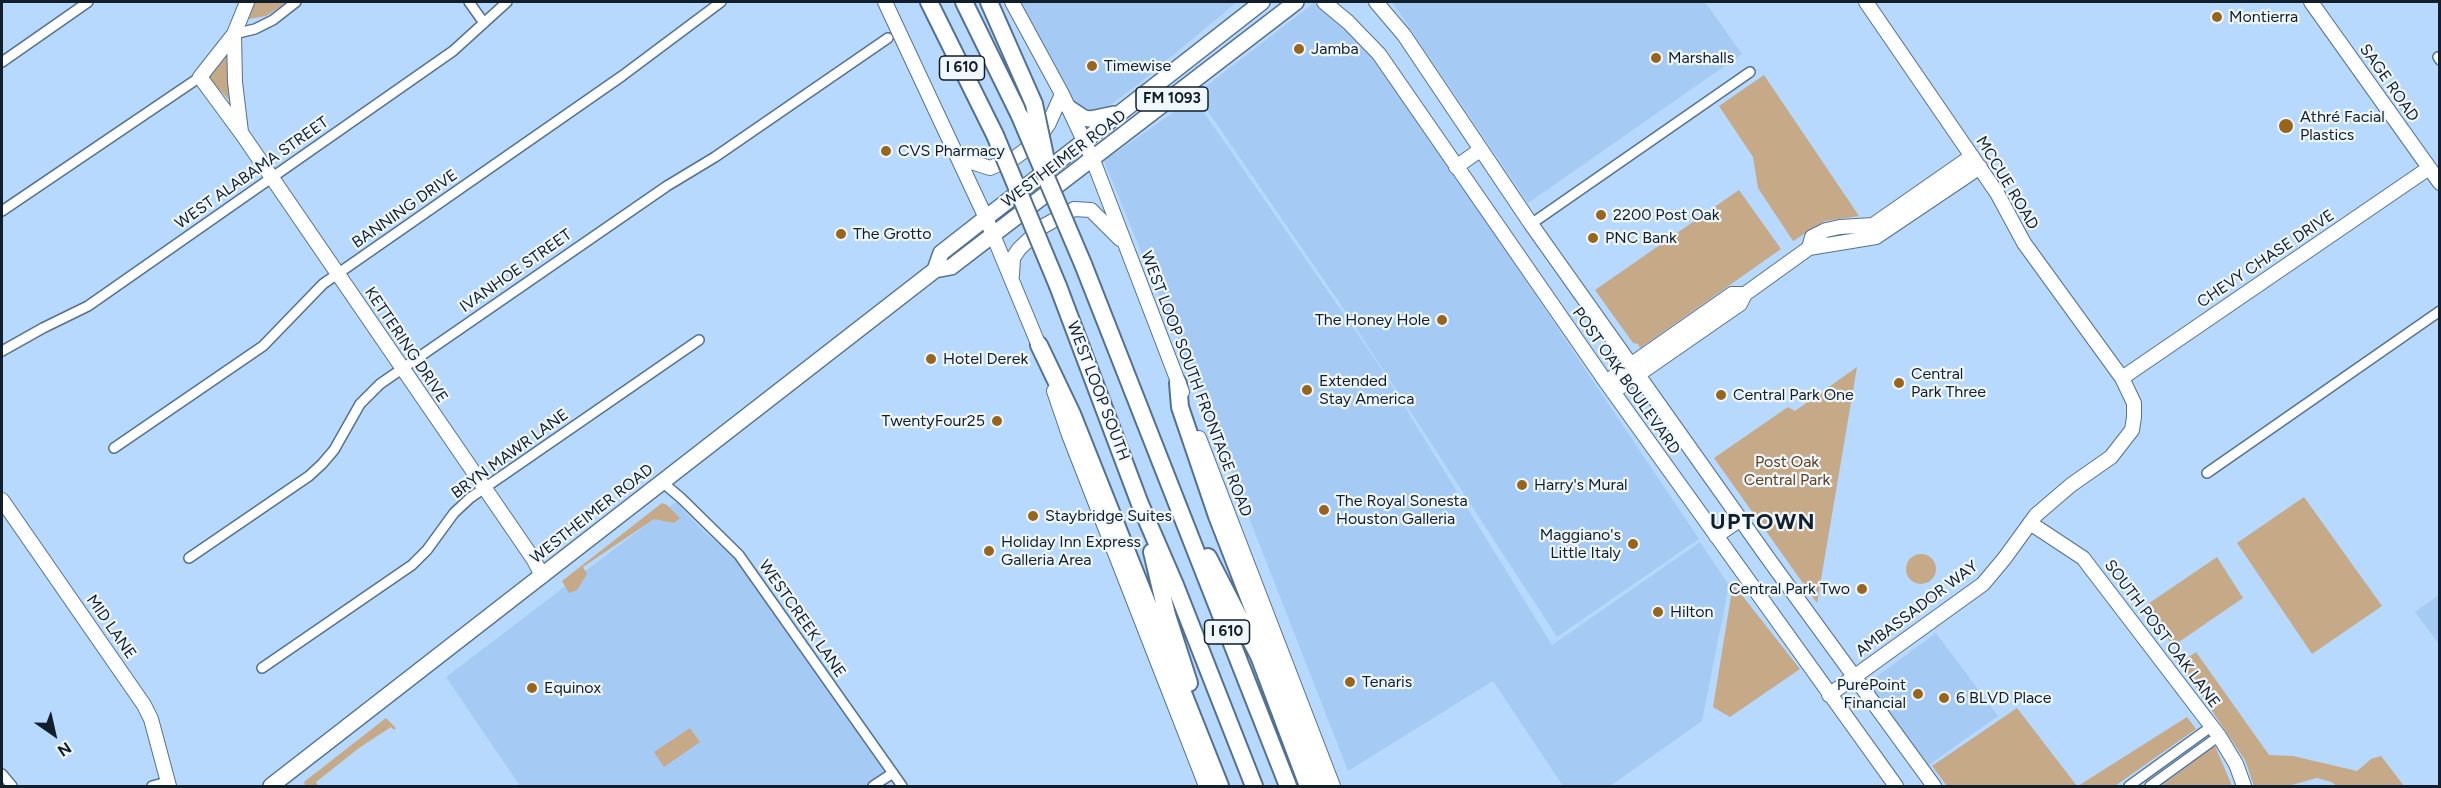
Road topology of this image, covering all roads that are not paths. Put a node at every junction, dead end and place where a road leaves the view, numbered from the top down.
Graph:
1 (88, 2) edge
2 (247, 2) edge
3 (296, 2) edge
4 (469, 2) edge
5 (507, 2) edge
6 (721, 2) edge
7 (885, 2) edge
8 (922, 2) edge
9 (929, 2) edge
10 (964, 2) edge
11 (989, 2) edge
12 (1012, 2) edge
13 (1296, 2) edge
14 (1324, 2) edge
15 (1376, 2) edge
16 (1866, 2) edge
17 (2312, 2) edge
18 (1258, 3) edge
19 (484, 23) junction
20 (941, 26) junction
21 (234, 34) junction
22 (888, 38) dead end
23 (2, 62) edge
24 (1750, 72) dead end
25 (200, 77) junction
26 (1065, 101) junction
27 (1117, 114) junction
28 (242, 134) junction
29 (1084, 140) junction
30 (1480, 150) junction
31 (959, 158) junction
32 (1093, 160) junction
33 (1976, 162) junction
34 (1456, 167) junction
35 (2429, 168) junction
36 (271, 178) junction
37 (2439, 183) edge
38 (1052, 189) junction
39 (2, 211) edge
40 (986, 218) junction
41 (1531, 224) junction
42 (994, 235) junction
43 (1125, 245) junction
44 (935, 270) junction
45 (338, 274) junction
46 (1013, 282) junction
47 (2439, 311) edge
48 (699, 340) dead end
49 (1039, 345) junction
50 (2, 351) edge
51 (401, 369) junction
52 (1636, 369) junction
53 (2122, 378) junction
54 (1178, 383) junction
55 (1610, 387) junction
56 (114, 448) dead end
57 (2207, 472) dead end
58 (1167, 477) junction
59 (662, 482) junction
60 (484, 488) junction
61 (2, 500) edge
62 (1140, 504) junction
63 (1741, 519) junction
64 (2030, 523) junction
65 (1716, 536) junction
66 (189, 558) dead end
67 (542, 576) junction
68 (262, 668) dead end
69 (1856, 676) junction
70 (1829, 696) junction
71 (2216, 731) junction
72 (893, 773) junction
73 (2, 774) edge
74 (287, 782) edge
75 (168, 784) edge
76 (12, 786) edge
77 (152, 786) edge
78 (271, 786) edge
79 (873, 786) edge
80 (902, 786) edge
81 (1206, 786) edge
82 (1221, 786) edge
83 (1254, 786) edge
84 (1288, 786) edge
85 (1308, 786) edge
86 (1322, 786) edge
87 (1333, 786) edge
88 (1896, 786) edge
89 (1934, 786) edge
90 (2129, 786) edge
91 (2150, 786) edge
92 (2244, 786) edge

1 - 23 street
2 - 21 main road, KETTERING DRIVE
3 - 21 street
4 - 19 street
5 - 19 street, WEST ALABAMA STREET
6 - 45 street, BANNING DRIVE
7 - 31 main road
8 - 20 highway
9 - 20 highway, WEST LOOP SOUTH / I 610
10 - 38 highway, WEST LOOP SOUTH / I 610, bridge
11 - 38 highway, bridge
12 - 26 main road, WEST LOOP SOUTH FRONTAGE ROAD
13 - 32 main road, WESTHEIMER ROAD / FM 1093
14 - 34 main road, POST OAK BOULEVARD
15 - 30 main road, POST OAK BOULEVARD
16 - 33 main road, MCCUE ROAD
17 - 35 main road, SAGE ROAD
18 - 27 main road, WESTHEIMER ROAD / FM 1093
19 - 36 street, WEST ALABAMA STREET
20 - 62 highway, WEST LOOP SOUTH / I 610, bridge
21 - 25 main road, KETTERING DRIVE
21 - 28 main road, KETTERING DRIVE
22 - 51 street, IVANHOE STREET
24 - 41 street
25 - 28 main road, KETTERING DRIVE
25 - 39 street
26 - 27 main road
26 - 29 main road, WEST LOOP SOUTH FRONTAGE ROAD
26 - 31 main road
27 - 29 main road, WESTHEIMER ROAD / FM 1093
28 - 36 main road, KETTERING DRIVE
29 - 32 main road, WEST LOOP SOUTH FRONTAGE ROAD
29 - 40 main road, WESTHEIMER ROAD / FM 1093
30 - 34 main road
30 - 41 main road, POST OAK BOULEVARD
31 - 40 main road
32 - 42 main road, WESTHEIMER ROAD / FM 1093
32 - 43 main road, WEST LOOP SOUTH FRONTAGE ROAD
33 - 52 main road
33 - 53 main road, MCCUE ROAD
34 - 55 main road, POST OAK BOULEVARD
35 - 37 main road, SAGE ROAD
35 - 53 main road, CHEVY CHASE DRIVE
36 - 45 main road, KETTERING DRIVE
36 - 50 street, WEST ALABAMA STREET
38 - 58 highway, WEST LOOP SOUTH / I 610, bridge
40 - 42 main road
40 - 44 main road, WESTHEIMER ROAD
41 - 52 main road, POST OAK BOULEVARD
42 - 44 main road, WESTHEIMER ROAD
42 - 46 main road
43 - 46 main road
43 - 54 main road, WEST LOOP SOUTH FRONTAGE ROAD
44 - 59 main road, WESTHEIMER ROAD
45 - 51 main road, KETTERING DRIVE
45 - 56 street, BANNING DRIVE
46 - 49 main road
47 - 57 street
48 - 60 street, BRYN MAWR LANE
49 - 81 main road
49 - 82 highway
51 - 60 main road, KETTERING DRIVE
51 - 66 street, IVANHOE STREET
52 - 55 main road
52 - 63 main road, POST OAK BOULEVARD
53 - 64 main road, AMBASSADOR WAY
54 - 86 highway
54 - 87 main road, WEST LOOP SOUTH FRONTAGE ROAD
55 - 65 main road, POST OAK BOULEVARD
58 - 84 highway, WEST LOOP SOUTH / I 610
58 - 85 highway
59 - 67 main road, WESTHEIMER ROAD
59 - 72 street, WESTCREEK LANE
60 - 67 main road, KETTERING DRIVE
60 - 68 street, BRYN MAWR LANE
61 - 75 main road, MID LANE
62 - 82 highway
62 - 83 highway, WEST LOOP SOUTH / I 610
63 - 65 main road
63 - 69 main road, POST OAK BOULEVARD
64 - 69 main road, AMBASSADOR WAY
64 - 71 main road, SOUTH POST OAK LANE
65 - 70 main road, POST OAK BOULEVARD
67 - 74 main road, WESTHEIMER ROAD
69 - 70 main road, AMBASSADOR WAY
69 - 89 main road, POST OAK BOULEVARD
70 - 88 main road, POST OAK BOULEVARD
71 - 90 street
71 - 91 street
71 - 92 main road, SOUTH POST OAK LANE
72 - 79 street
72 - 80 street, WESTCREEK LANE
73 - 76 street
74 - 78 main road, WESTHEIMER ROAD
75 - 77 street

